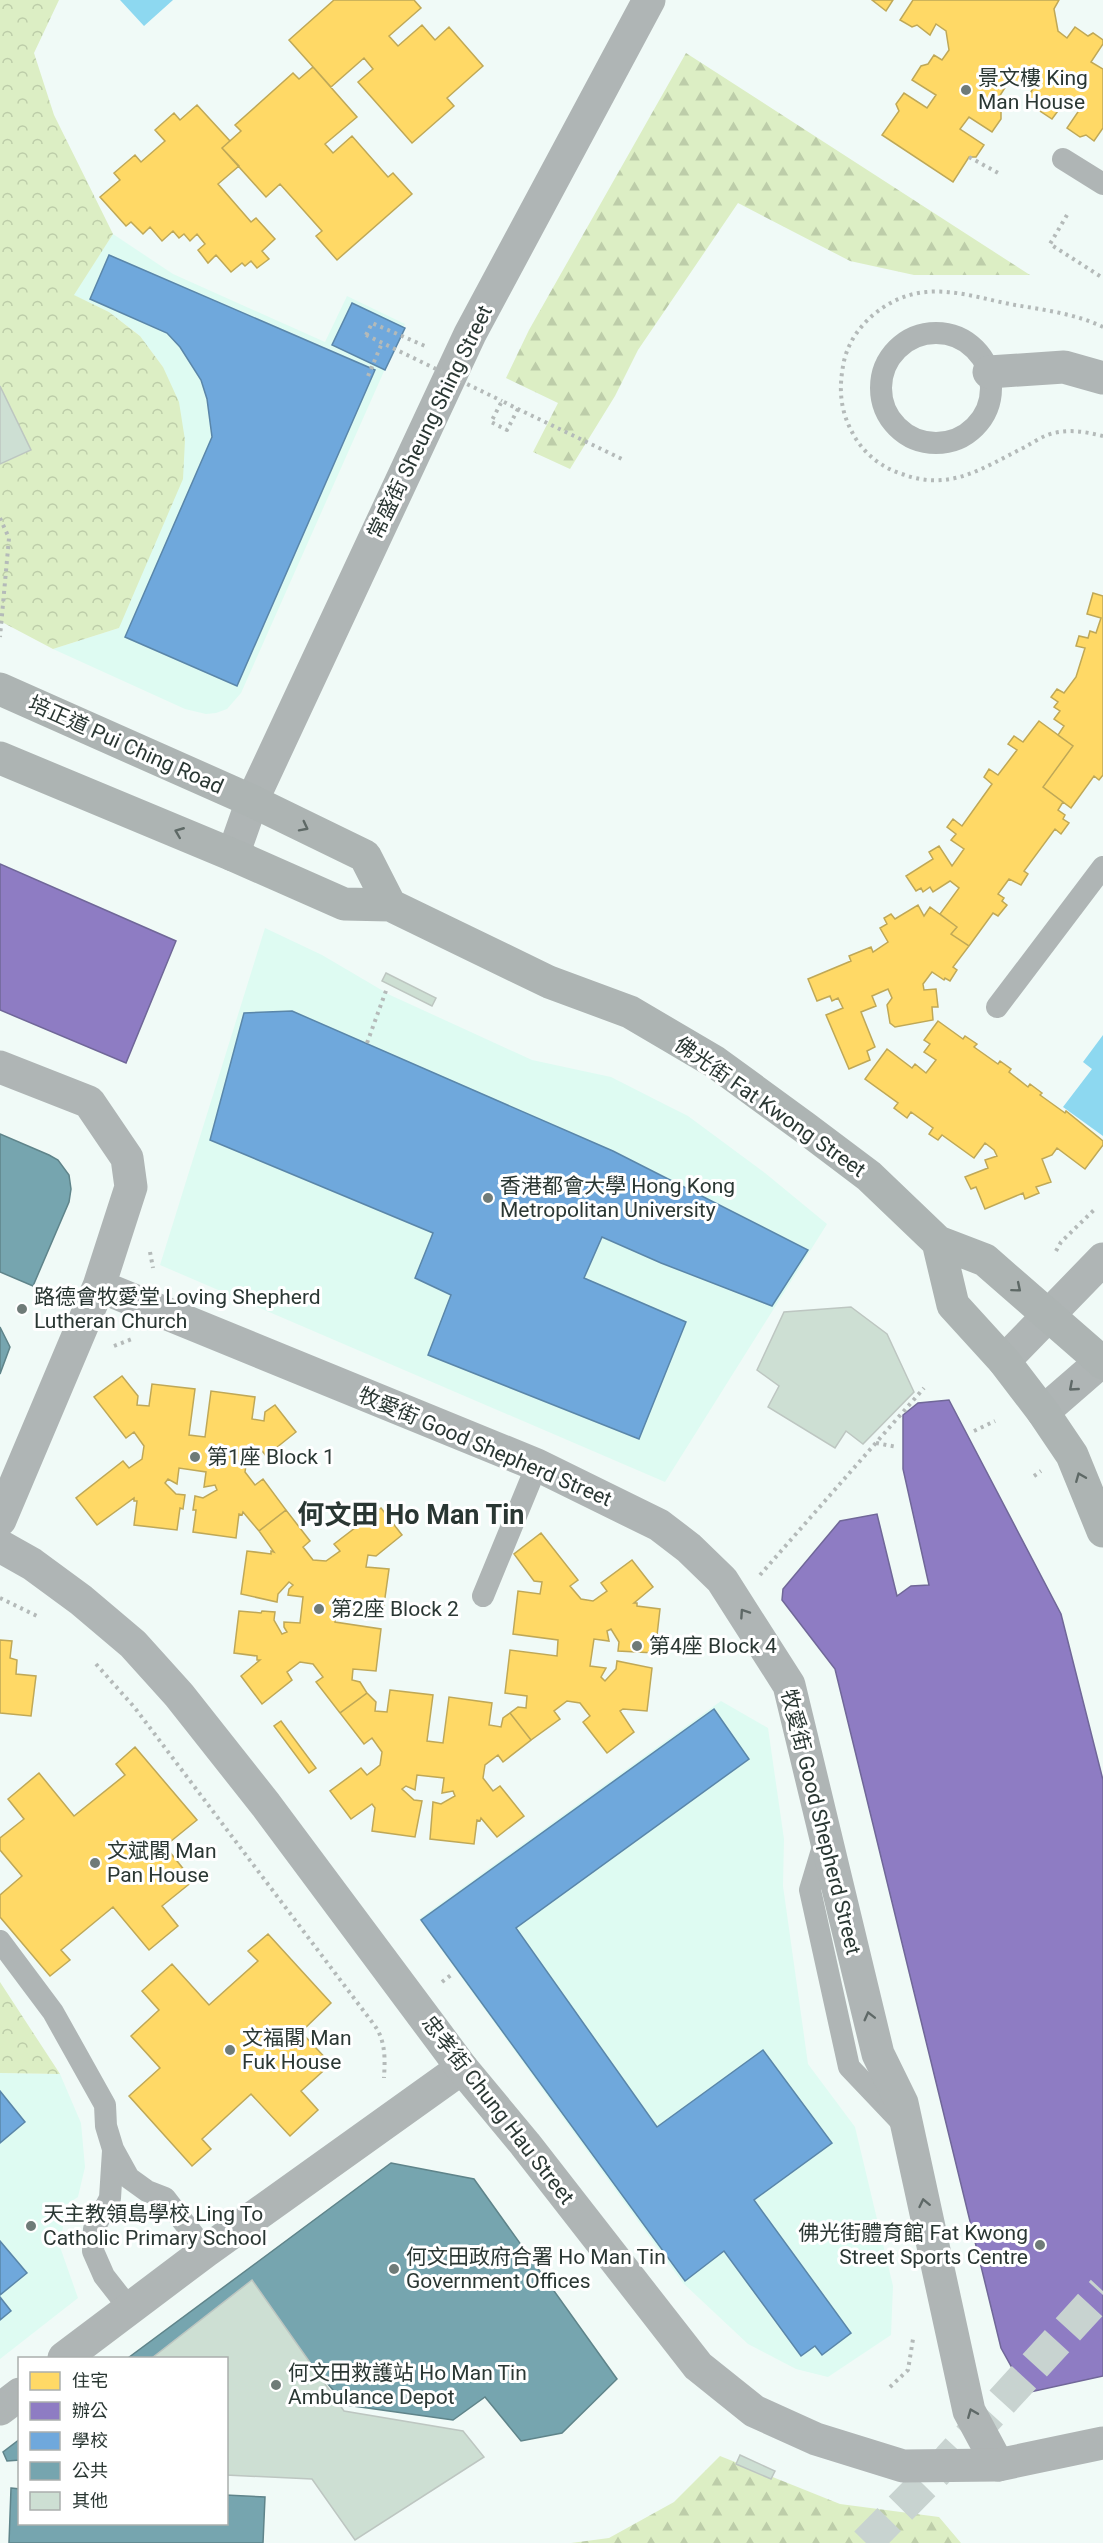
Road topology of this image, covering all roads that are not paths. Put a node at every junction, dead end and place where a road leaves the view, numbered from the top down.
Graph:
1 (649, 0) edge
2 (1063, 159) dead end
3 (1103, 184) edge
4 (989, 372) junction
5 (1103, 378) edge
6 (0, 689) edge
7 (0, 758) edge
8 (252, 801) junction
9 (233, 855) junction
10 (1103, 867) edge
11 (390, 905) junction
12 (997, 1007) dead end
13 (0, 1066) edge
14 (938, 1242) junction
15 (1103, 1259) edge
16 (99, 1286) junction
17 (1049, 1316) junction
18 (1004, 1361) junction
19 (1103, 1361) edge
20 (1043, 1412) junction
21 (537, 1465) junction
22 (0, 1520) edge
23 (1103, 1531) edge
24 (0, 1546) edge
25 (483, 1596) dead end
26 (0, 1941) edge
27 (462, 2068) junction
28 (112, 2149) junction
29 (206, 2251) junction
30 (129, 2308) junction
31 (65, 2357) edge
32 (18, 2396) edge
33 (0, 2409) edge
34 (1103, 2443) edge
35 (998, 2465) junction

1 - 8 street, 常盛街 Sheung Shing Street
2 - 3 lane
4 - 4 lane
4 - 5 street
6 - 8 main road, 培正道 Pui Ching Road
9 -> 7 main road
8 - 9 street, 常盛街 Sheung Shing Street
8 -> 11 main road
9 - 11 main road, 佛光街 Fat Kwong Street
10 - 12 lane
11 - 14 main road, 佛光街 Fat Kwong Street
13 - 16 street
14 -> 17 main road, 佛光街 Fat Kwong Street
14 - 18 main road
15 - 17 street
16 - 21 street, 牧愛街 Good Shepherd Street
16 - 22 street
17 - 18 street
17 - 19 main road, 佛光街 Fat Kwong Street
18 - 20 main road
19 -> 20 street
23 -> 20 main road
21 - 25 lane
35 -> 21 street, 牧愛街 Good Shepherd Street
24 - 27 street, 忠孝街 Chung Hau Street
26 - 28 lane
27 - 29 street
27 - 35 street, 忠孝街 Chung Hau Street
28 - 29 lane
28 - 30 lane
29 - 30 street
30 - 31 street
32 - 33 street
34 - 35 street, 忠孝街 Chung Hau Street

